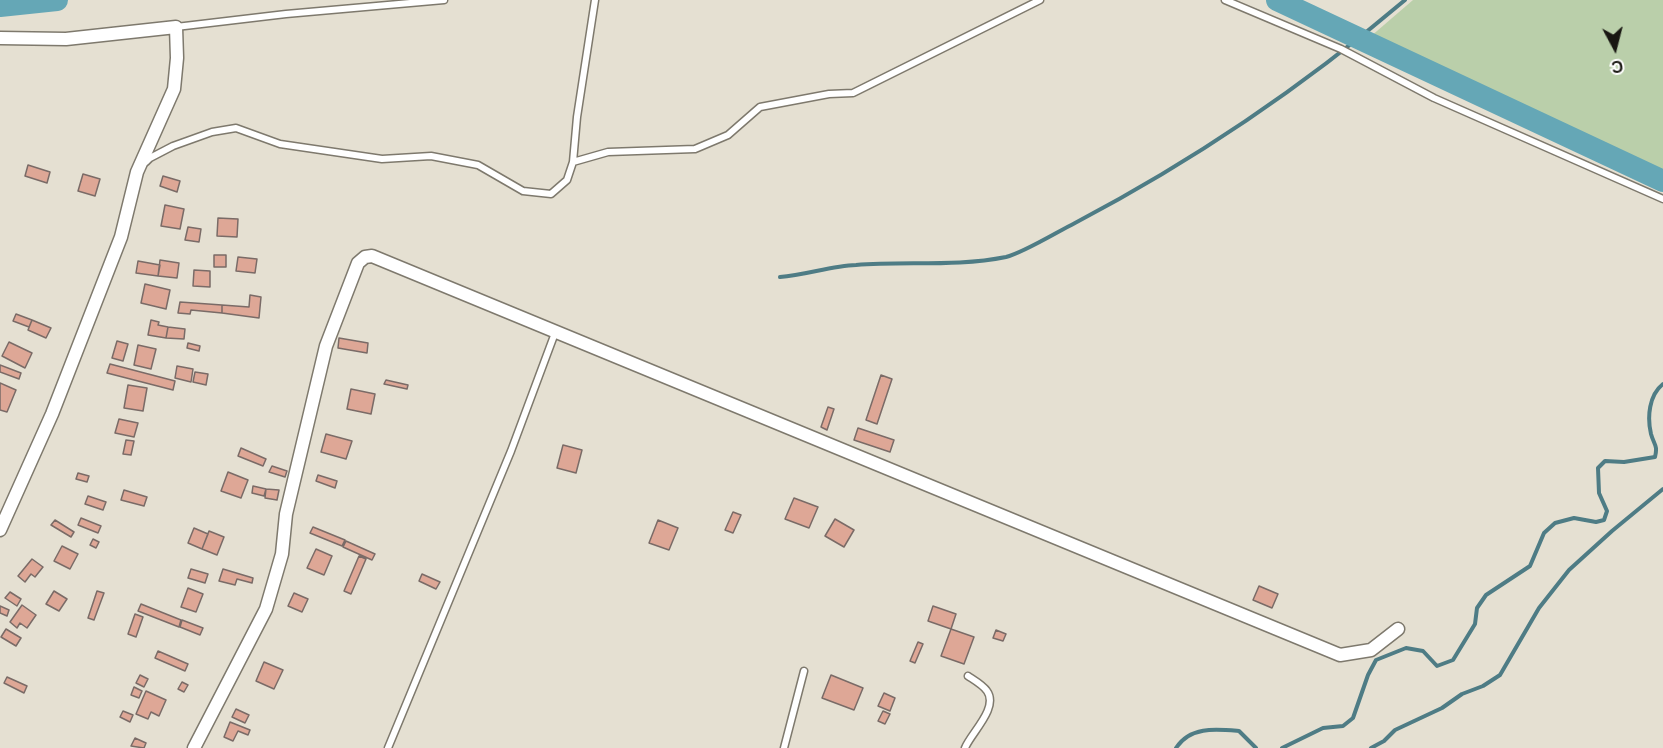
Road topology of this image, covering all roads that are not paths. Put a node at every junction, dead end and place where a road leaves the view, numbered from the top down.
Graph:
1 (444, 0) edge
2 (595, 0) edge
3 (1040, 0) edge
4 (1225, 0) edge
5 (176, 27) junction
6 (0, 38) edge
7 (573, 162) junction
8 (137, 172) junction
9 (1663, 199) edge
10 (555, 333) junction
11 (0, 530) edge
12 (1398, 628) dead end
13 (804, 671) dead end
14 (968, 676) dead end
15 (194, 748) edge
16 (388, 748) edge
17 (784, 748) edge
18 (965, 748) edge

1 - 5 lane
2 - 7 lane
3 - 7 lane
4 - 9 lane
5 - 6 street
5 - 8 street
7 - 8 lane
8 - 11 street
10 - 12 street
10 - 15 street
10 - 16 lane
13 - 17 lane
14 - 18 lane

